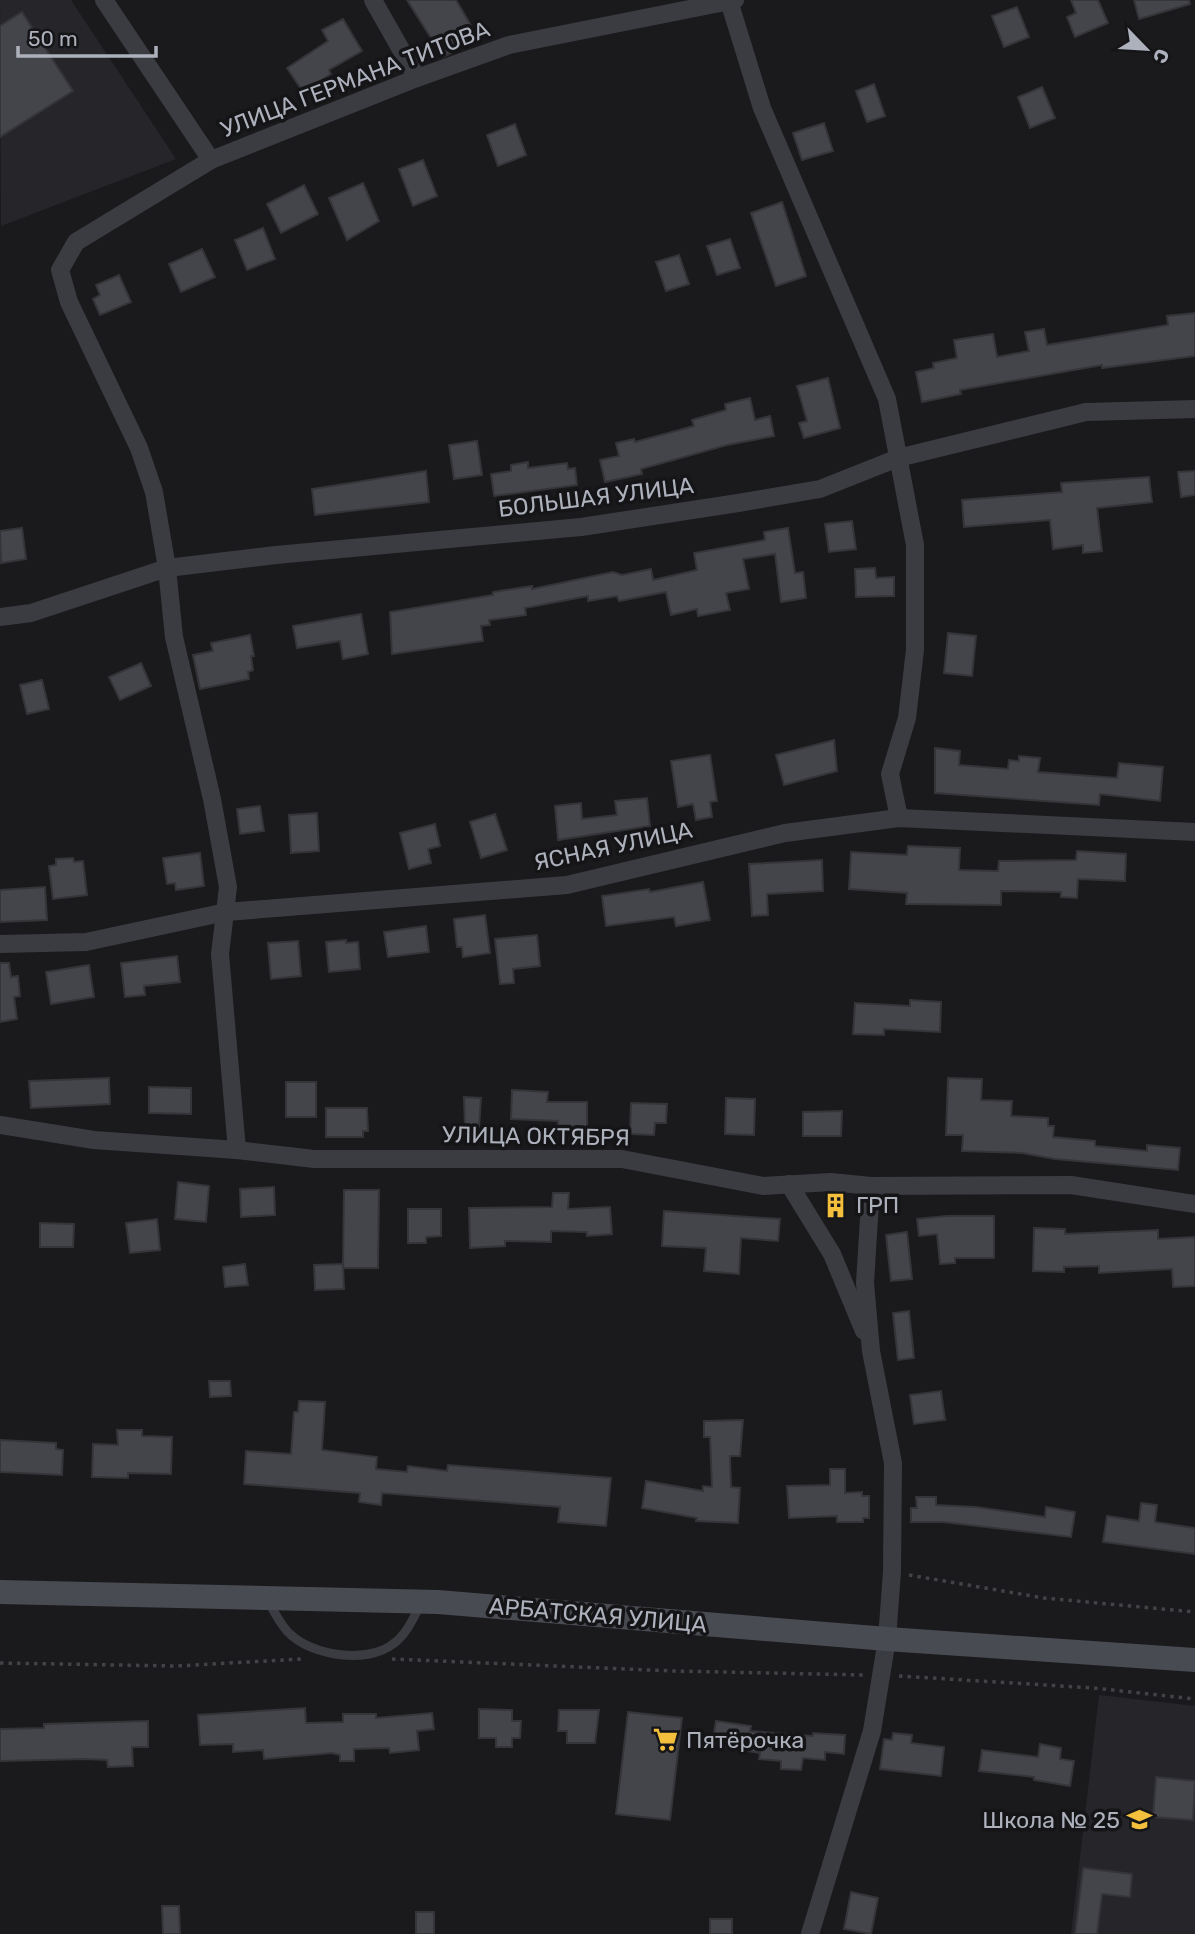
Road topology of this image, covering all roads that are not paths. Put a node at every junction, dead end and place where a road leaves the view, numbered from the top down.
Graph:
1 (104, 0) edge
2 (373, 0) edge
3 (732, 0) edge
4 (671, 6) edge
5 (416, 78) junction
6 (211, 160) junction
7 (1195, 409) edge
8 (898, 458) junction
9 (167, 568) junction
10 (0, 617) edge
11 (899, 818) junction
12 (1195, 832) edge
13 (226, 912) junction
14 (0, 944) edge
15 (0, 1125) edge
16 (237, 1150) junction
17 (789, 1184) junction
18 (871, 1186) junction
19 (1195, 1204) edge
20 (871, 1351) junction
21 (0, 1592) edge
22 (265, 1598) junction
23 (422, 1601) junction
24 (887, 1639) junction
25 (1195, 1660) edge
26 (810, 1934) edge

1 - 6 street
2 - 5 street
3 - 4 street, УЛИЦА ГЕРМАНА ТИТОВА
3 - 8 street
4 - 5 street, УЛИЦА ГЕРМАНА ТИТОВА
5 - 6 street, УЛИЦА ГЕРМАНА ТИТОВА
6 - 9 street, УЛИЦА ГЕРМАНА ТИТОВА
7 - 8 street, БОЛЬШАЯ УЛИЦА
8 - 9 street, БОЛЬШАЯ УЛИЦА
8 - 11 street
9 - 10 street, БОЛЬШАЯ УЛИЦА
9 - 13 street, УЛИЦА ГЕРМАНА ТИТОВА
11 - 12 street, ЯСНАЯ УЛИЦА
11 - 13 street, ЯСНАЯ УЛИЦА
13 - 14 street, ЯСНАЯ УЛИЦА
13 - 16 street, УЛИЦА ГЕРМАНА ТИТОВА
15 - 16 street, УЛИЦА ОКТЯБРЯ
16 - 17 street, УЛИЦА ОКТЯБРЯ
17 - 18 street, УЛИЦА ОКТЯБРЯ
17 - 20 street
18 - 19 street, УЛИЦА ОКТЯБРЯ
18 - 20 street
20 - 24 street
21 - 22 main road, АРБАТСКАЯ УЛИЦА
22 - 23 main road, АРБАТСКАЯ УЛИЦА
22 - 23 lane
23 - 24 main road, АРБАТСКАЯ УЛИЦА
24 - 25 main road, АРБАТСКАЯ УЛИЦА
24 - 26 street

